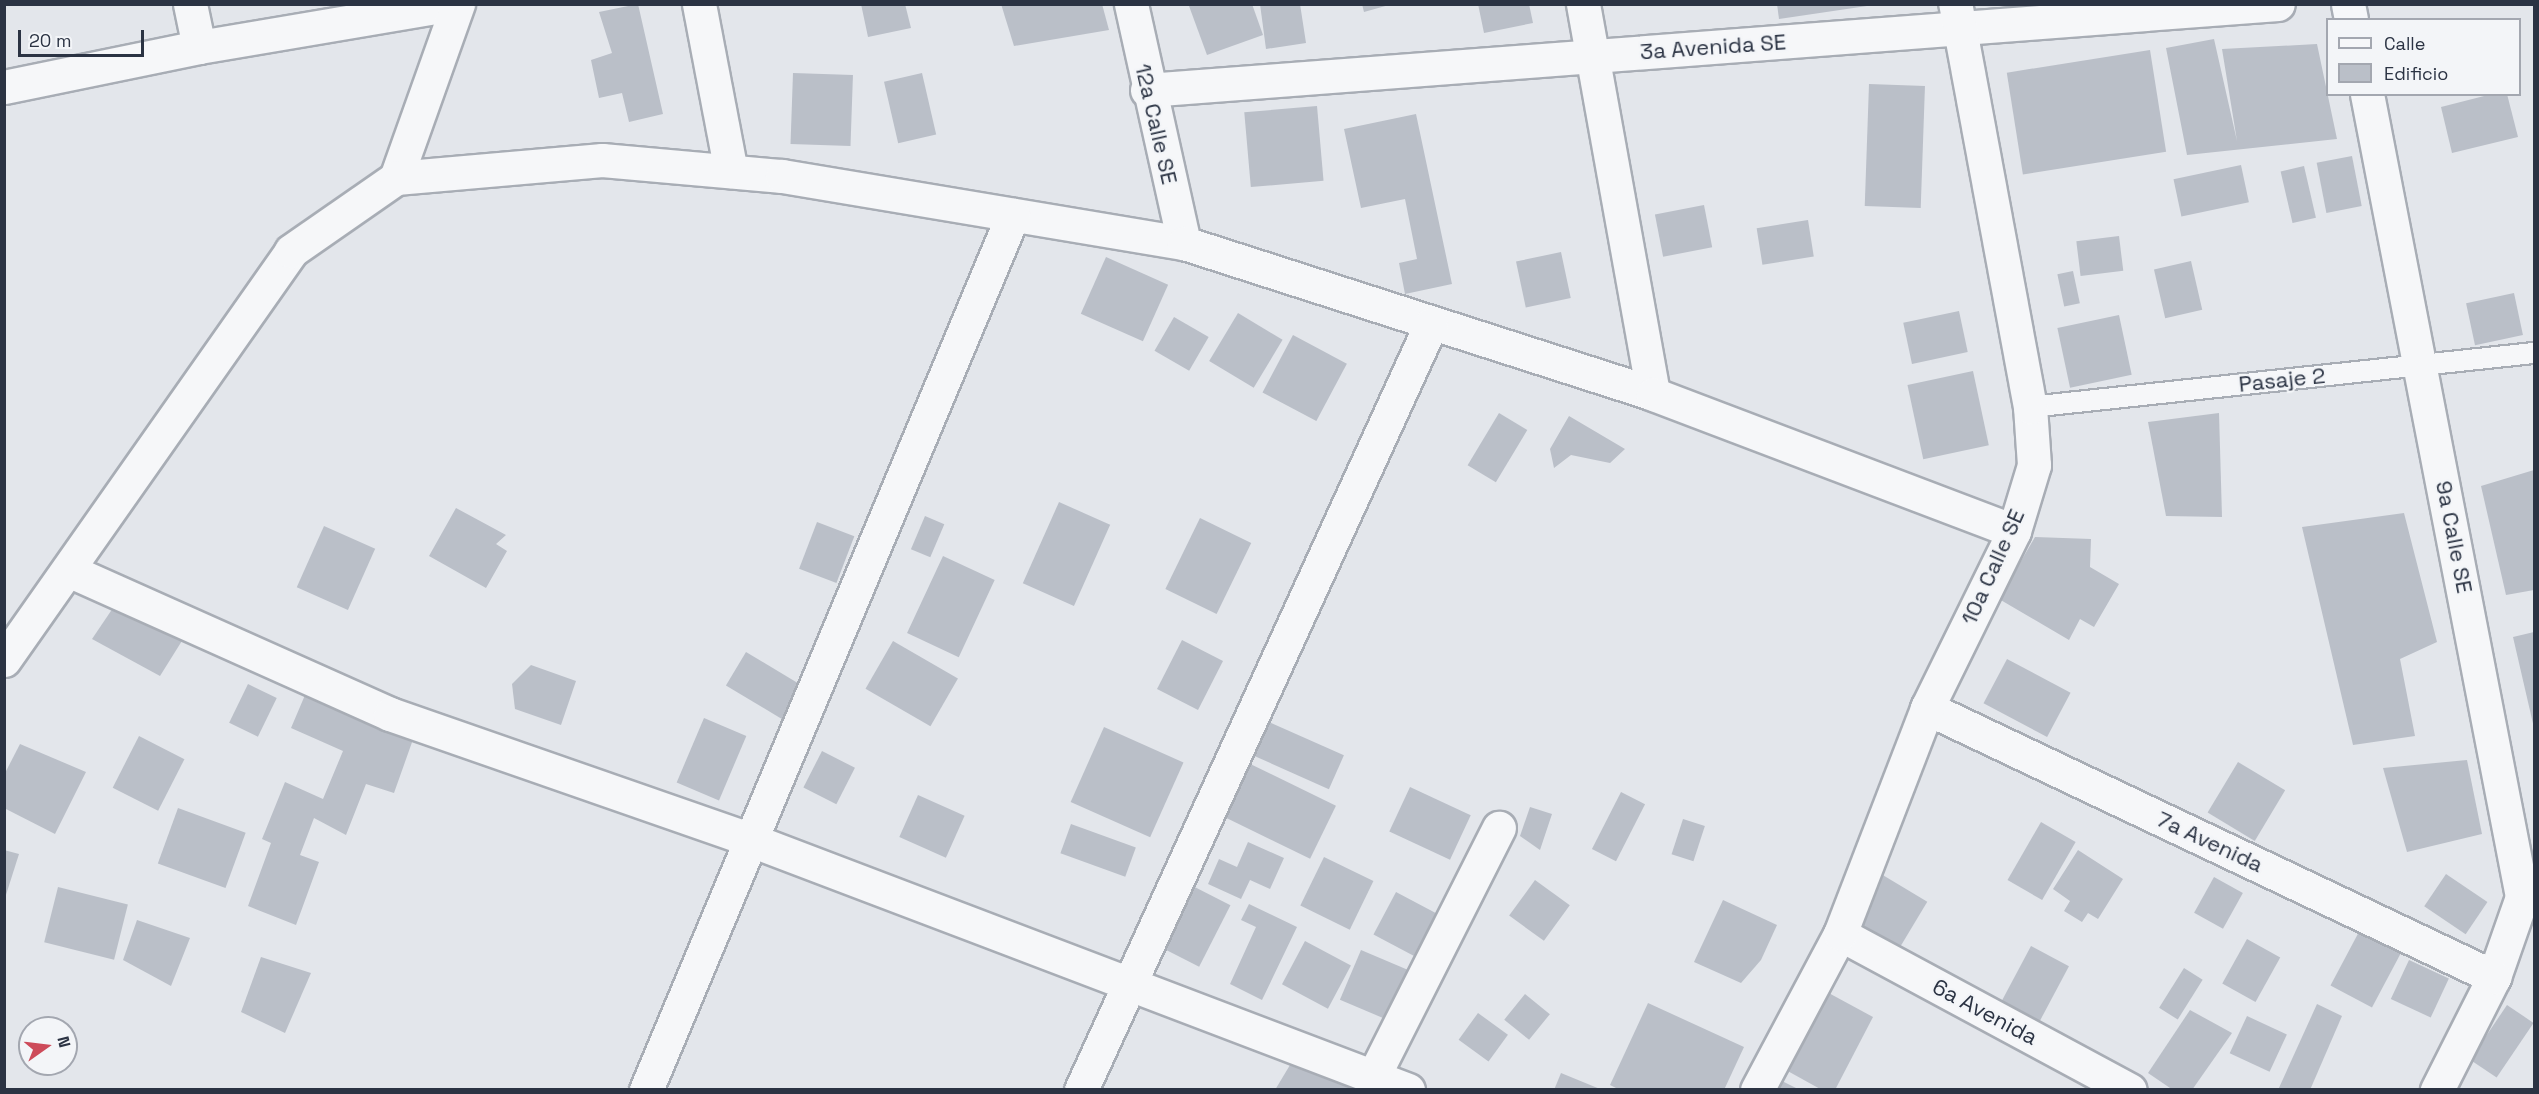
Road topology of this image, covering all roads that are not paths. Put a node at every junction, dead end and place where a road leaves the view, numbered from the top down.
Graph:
1 (190, 4) edge
2 (453, 4) edge
3 (458, 4) edge
4 (699, 4) edge
5 (1131, 4) edge
6 (1583, 4) edge
7 (2278, 4) edge
8 (1958, 18) edge
9 (199, 47) junction
10 (1594, 55) junction
11 (4, 87) edge
12 (1147, 90) junction
13 (2367, 96) edge
14 (731, 171) junction
15 (396, 178) junction
16 (1014, 215) junction
17 (1184, 243) junction
18 (1431, 324) junction
19 (2535, 353) edge
20 (2422, 365) junction
21 (1653, 394) junction
22 (2030, 406) junction
23 (2014, 531) junction
24 (68, 570) junction
25 (4, 660) edge
26 (1927, 708) junction
27 (1499, 828) dead end
28 (751, 840) junction
29 (1840, 934) junction
30 (2494, 976) junction
31 (1128, 981) junction
32 (1374, 1075) junction
33 (646, 1089) edge
34 (1081, 1089) edge
35 (1408, 1089) edge
36 (1757, 1089) edge
37 (2130, 1089) edge
38 (2437, 1089) edge

1 - 9 street
2 - 9 street
3 - 15 street
4 - 14 street
5 - 12 street, 12a Calle SE
6 - 10 street
7 - 8 street, 3a Avenida SE
8 - 10 street, 3a Avenida SE
8 - 22 street, 10a Calle SE
9 - 11 street
10 - 12 street, 3a Avenida SE
10 - 21 street
12 - 17 street, 12a Calle SE
13 - 20 street, 9a Calle SE
14 - 15 street
14 - 16 street
15 - 24 street
16 - 17 street
16 - 28 street
17 - 18 street
18 - 21 street
18 - 31 street
19 - 20 lane, Pasaje 2
20 - 22 lane, Pasaje 2
20 - 30 street, 9a Calle SE
21 - 23 street
22 - 23 street, 10a Calle SE
23 - 26 street, 10a Calle SE
24 - 25 street
24 - 28 street
26 - 29 street, 10a Calle SE
26 - 30 street, 7a Avenida
27 - 32 street
28 - 31 street
28 - 33 street
29 - 36 street, 10a Calle SE
29 - 37 street, 6a Avenida
30 - 38 street, 9a Calle SE
31 - 32 street
31 - 34 street
32 - 35 street

